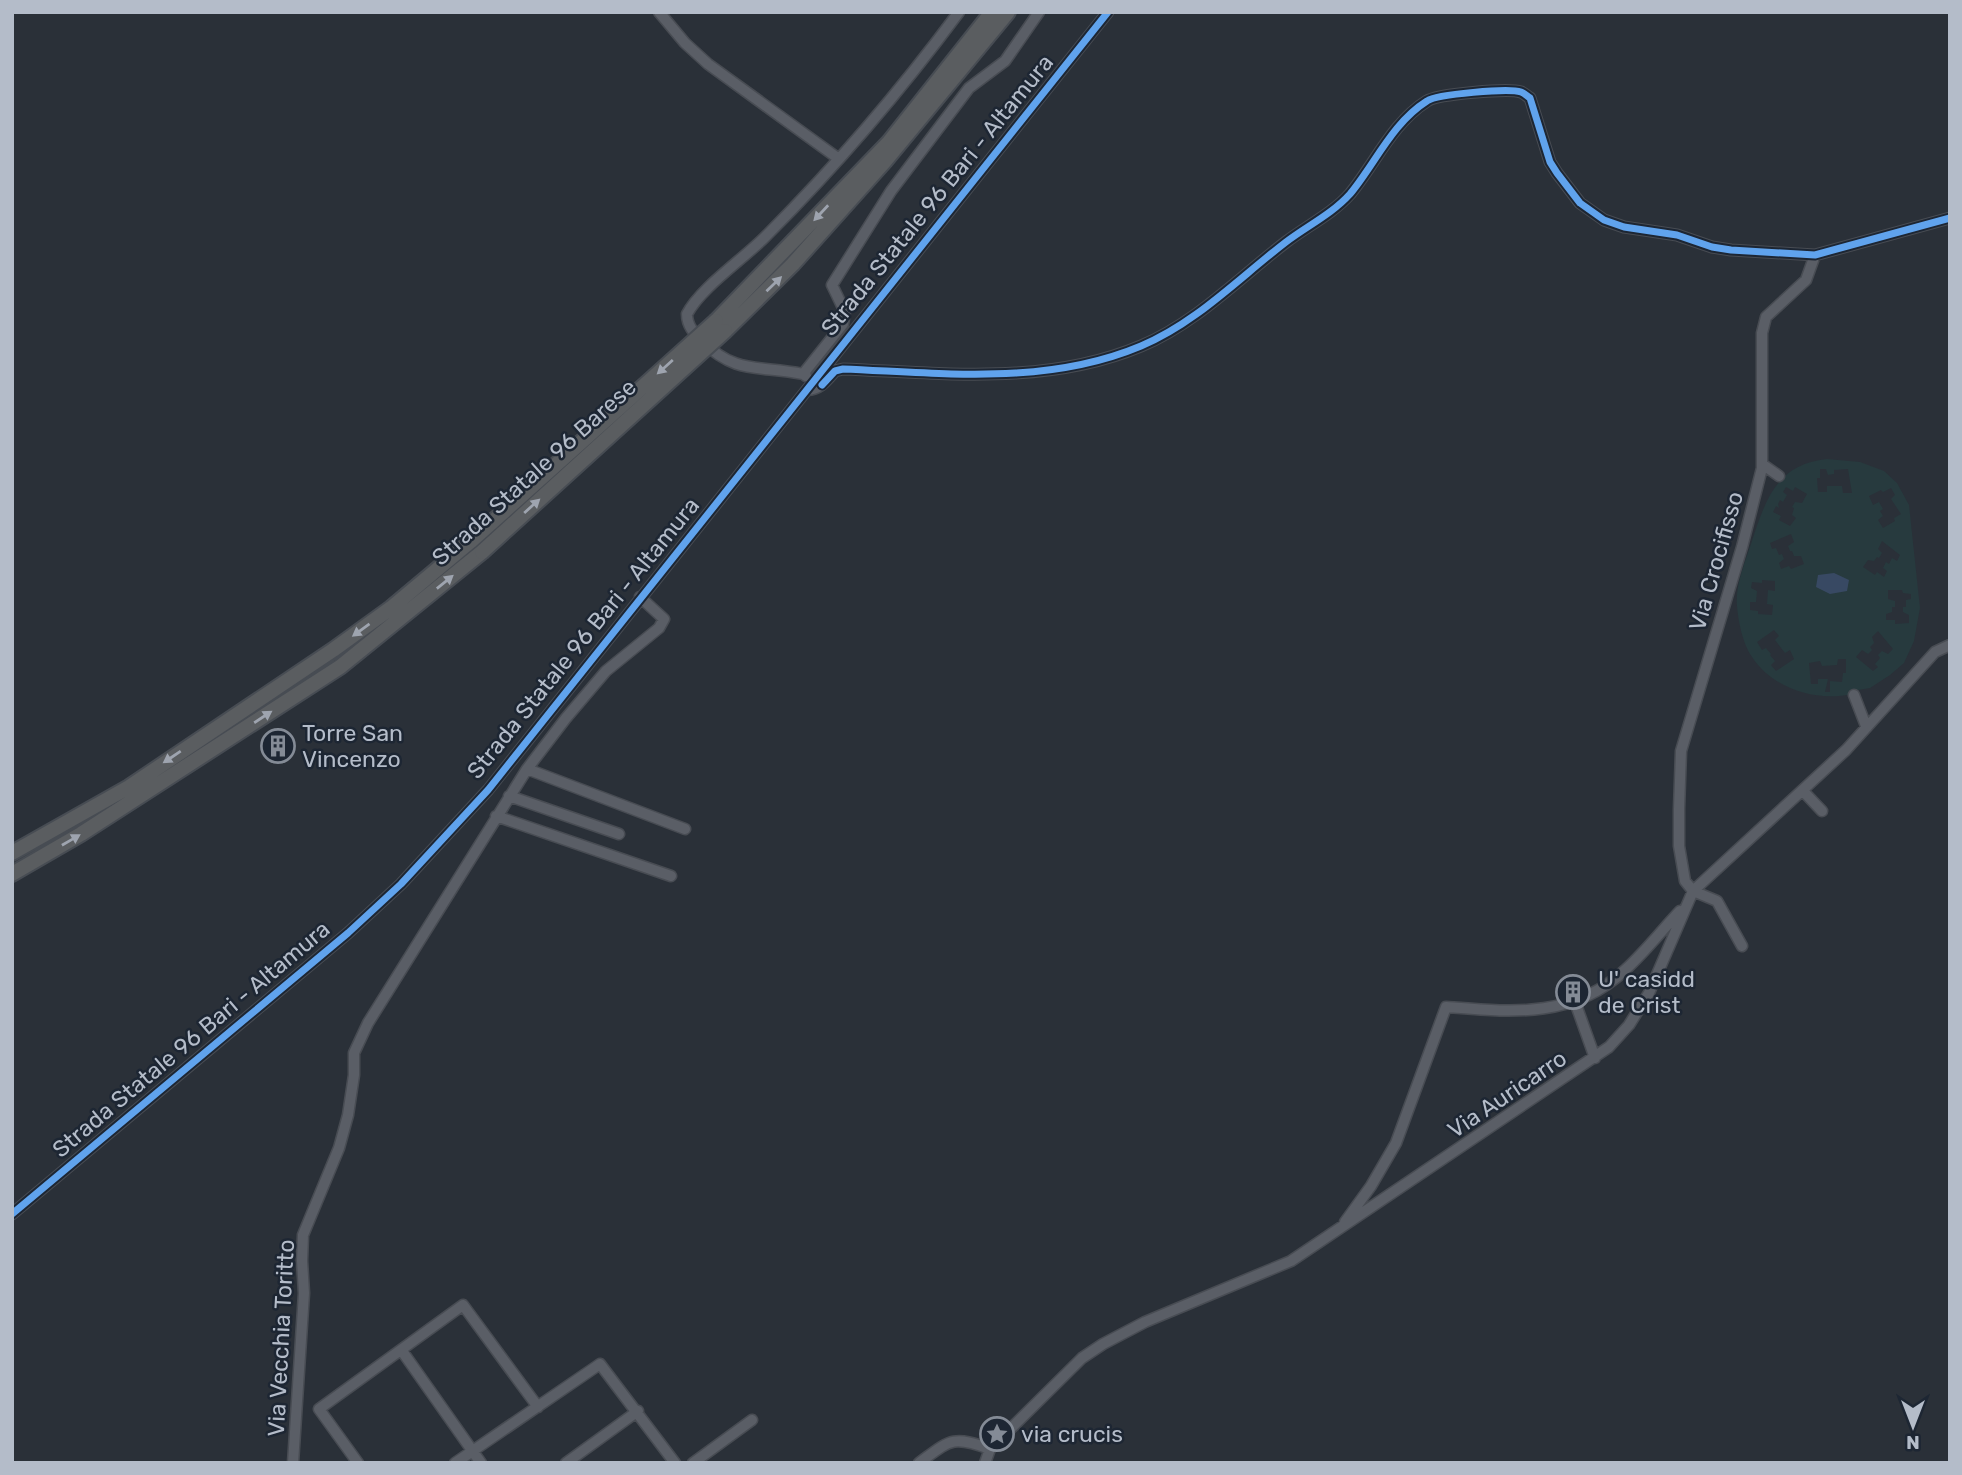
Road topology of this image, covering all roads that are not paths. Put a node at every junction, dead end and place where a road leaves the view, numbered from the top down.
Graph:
1 (659, 12) edge
2 (959, 12) edge
3 (992, 12) edge
4 (1008, 12) edge
5 (1040, 12) edge
6 (1108, 12) edge
7 (839, 159) junction
8 (1950, 218) edge
9 (1815, 255) junction
10 (720, 326) junction
11 (803, 374) junction
12 (810, 385) junction
13 (1762, 464) junction
14 (1779, 476) dead end
15 (640, 597) junction
16 (1950, 645) edge
17 (1854, 695) dead end
18 (1866, 726) junction
19 (527, 769) junction
20 (1803, 791) junction
21 (509, 796) junction
22 (1822, 811) dead end
23 (496, 816) junction
24 (685, 829) dead end
25 (50, 832) junction
26 (619, 834) dead end
27 (12, 843) edge
28 (12, 853) edge
29 (12, 874) edge
30 (671, 877) dead end
31 (1693, 891) junction
32 (1688, 902) junction
33 (1742, 946) dead end
34 (1575, 1002) junction
35 (1595, 1058) junction
36 (12, 1214) edge
37 (1341, 1229) junction
38 (402, 1351) junction
39 (538, 1406) junction
40 (638, 1411) junction
41 (752, 1420) dead end
42 (990, 1448) junction
43 (472, 1451) junction
44 (671, 1462) edge
45 (293, 1463) edge
46 (358, 1463) edge
47 (455, 1463) edge
48 (481, 1463) edge
49 (566, 1463) edge
50 (692, 1463) edge
51 (919, 1463) edge
52 (985, 1463) edge

1 - 7 street
2 - 7 street
3 -> 10 highway, Strada Statale 96 Barese
10 -> 4 highway, Strada Statale 96 Barese
5 - 11 street
6 - 12 street, Strada Statale 96 Bari - Altamura
7 - 11 street
8 - 9 street
9 - 12 street
9 - 13 street, Via Crocifisso
10 -> 25 highway, Strada Statale 96 Barese, bridge
29 -> 10 highway, Strada Statale 96 Barese, bridge
11 - 12 street
12 - 15 street, Strada Statale 96 Bari - Altamura
13 - 14 street
13 - 31 street, Via Crocifisso
15 - 19 street, Via Vecchia Toritto
15 - 36 street, Strada Statale 96 Bari - Altamura
16 - 18 street, Via Auricarro
17 - 18 street
18 - 20 street, Via Auricarro
19 - 21 street, Via Vecchia Toritto
19 - 24 street
20 - 22 street
20 - 31 street, Via Auricarro
21 - 23 street, Via Vecchia Toritto
21 - 26 street
23 - 30 street
23 - 45 street, Via Vecchia Toritto
25 - 27 highway
25 - 28 highway, Strada Statale 96 Barese
31 - 32 street, Via Auricarro
31 - 33 street
32 - 34 street
32 - 35 street, Via Auricarro
34 - 35 street
34 - 37 street
35 - 37 street, Via Auricarro
37 - 42 street, Via Auricarro
38 - 39 street
38 - 43 street
38 - 46 street
39 - 40 street
39 - 43 street
40 - 44 street
40 - 49 street
41 - 50 street
42 - 51 street
42 - 52 street, Via Auricarro
43 - 47 street
43 - 48 street

